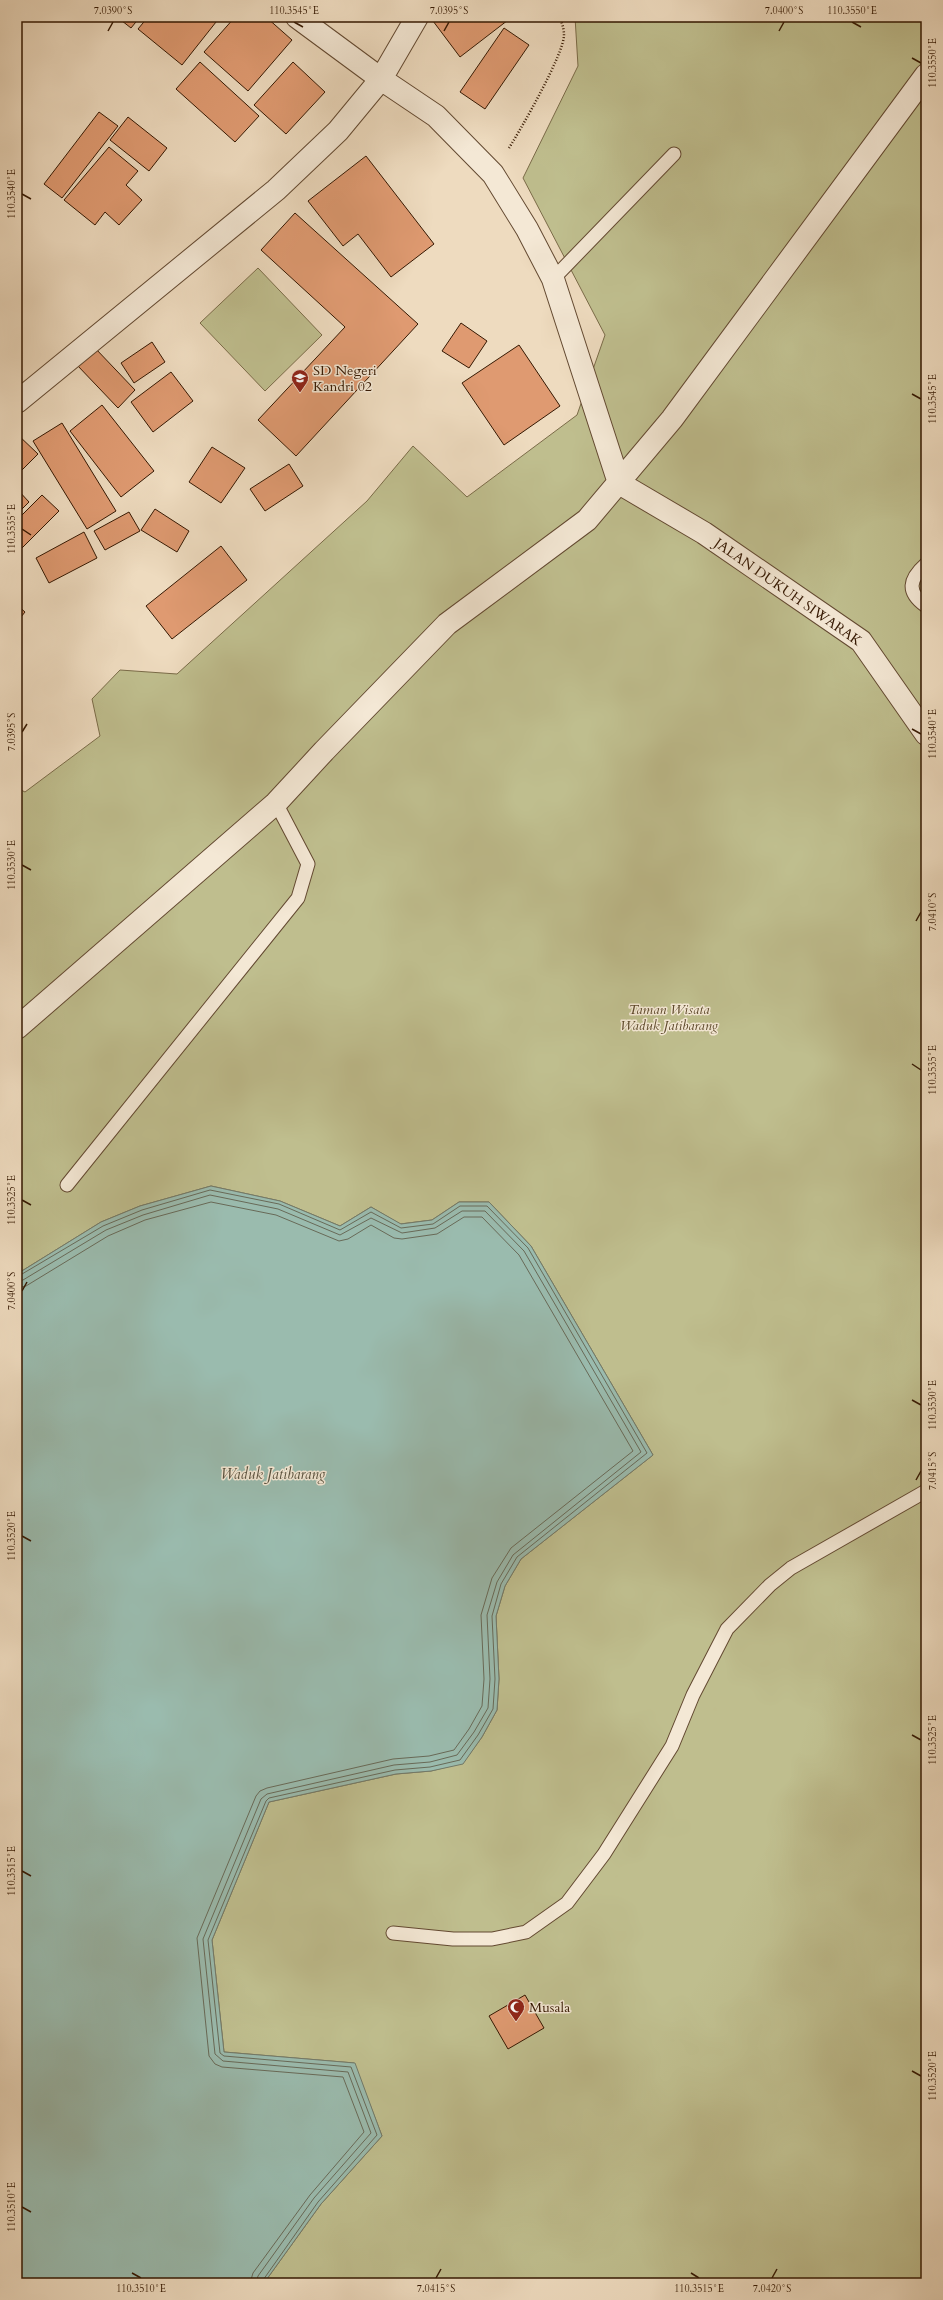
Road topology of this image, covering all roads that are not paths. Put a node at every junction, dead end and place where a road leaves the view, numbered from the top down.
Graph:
1 (297, 17) edge
2 (417, 17) edge
3 (926, 75) edge
4 (381, 79) junction
5 (674, 154) dead end
6 (553, 279) junction
7 (17, 402) edge
8 (620, 483) junction
9 (926, 564) edge
10 (926, 606) edge
11 (926, 734) edge
12 (276, 803) junction
13 (17, 1028) edge
14 (67, 1185) dead end
15 (926, 1491) edge
16 (393, 1932) dead end

1 - 4 street
2 - 4 street
3 - 8 street
4 - 6 street
4 - 7 street
5 - 6 lane
6 - 8 street
8 - 11 street, JALAN DUKUH SIWARAK
8 - 12 street
9 - 10 lane
12 - 13 street
12 - 14 lane
15 - 16 lane

